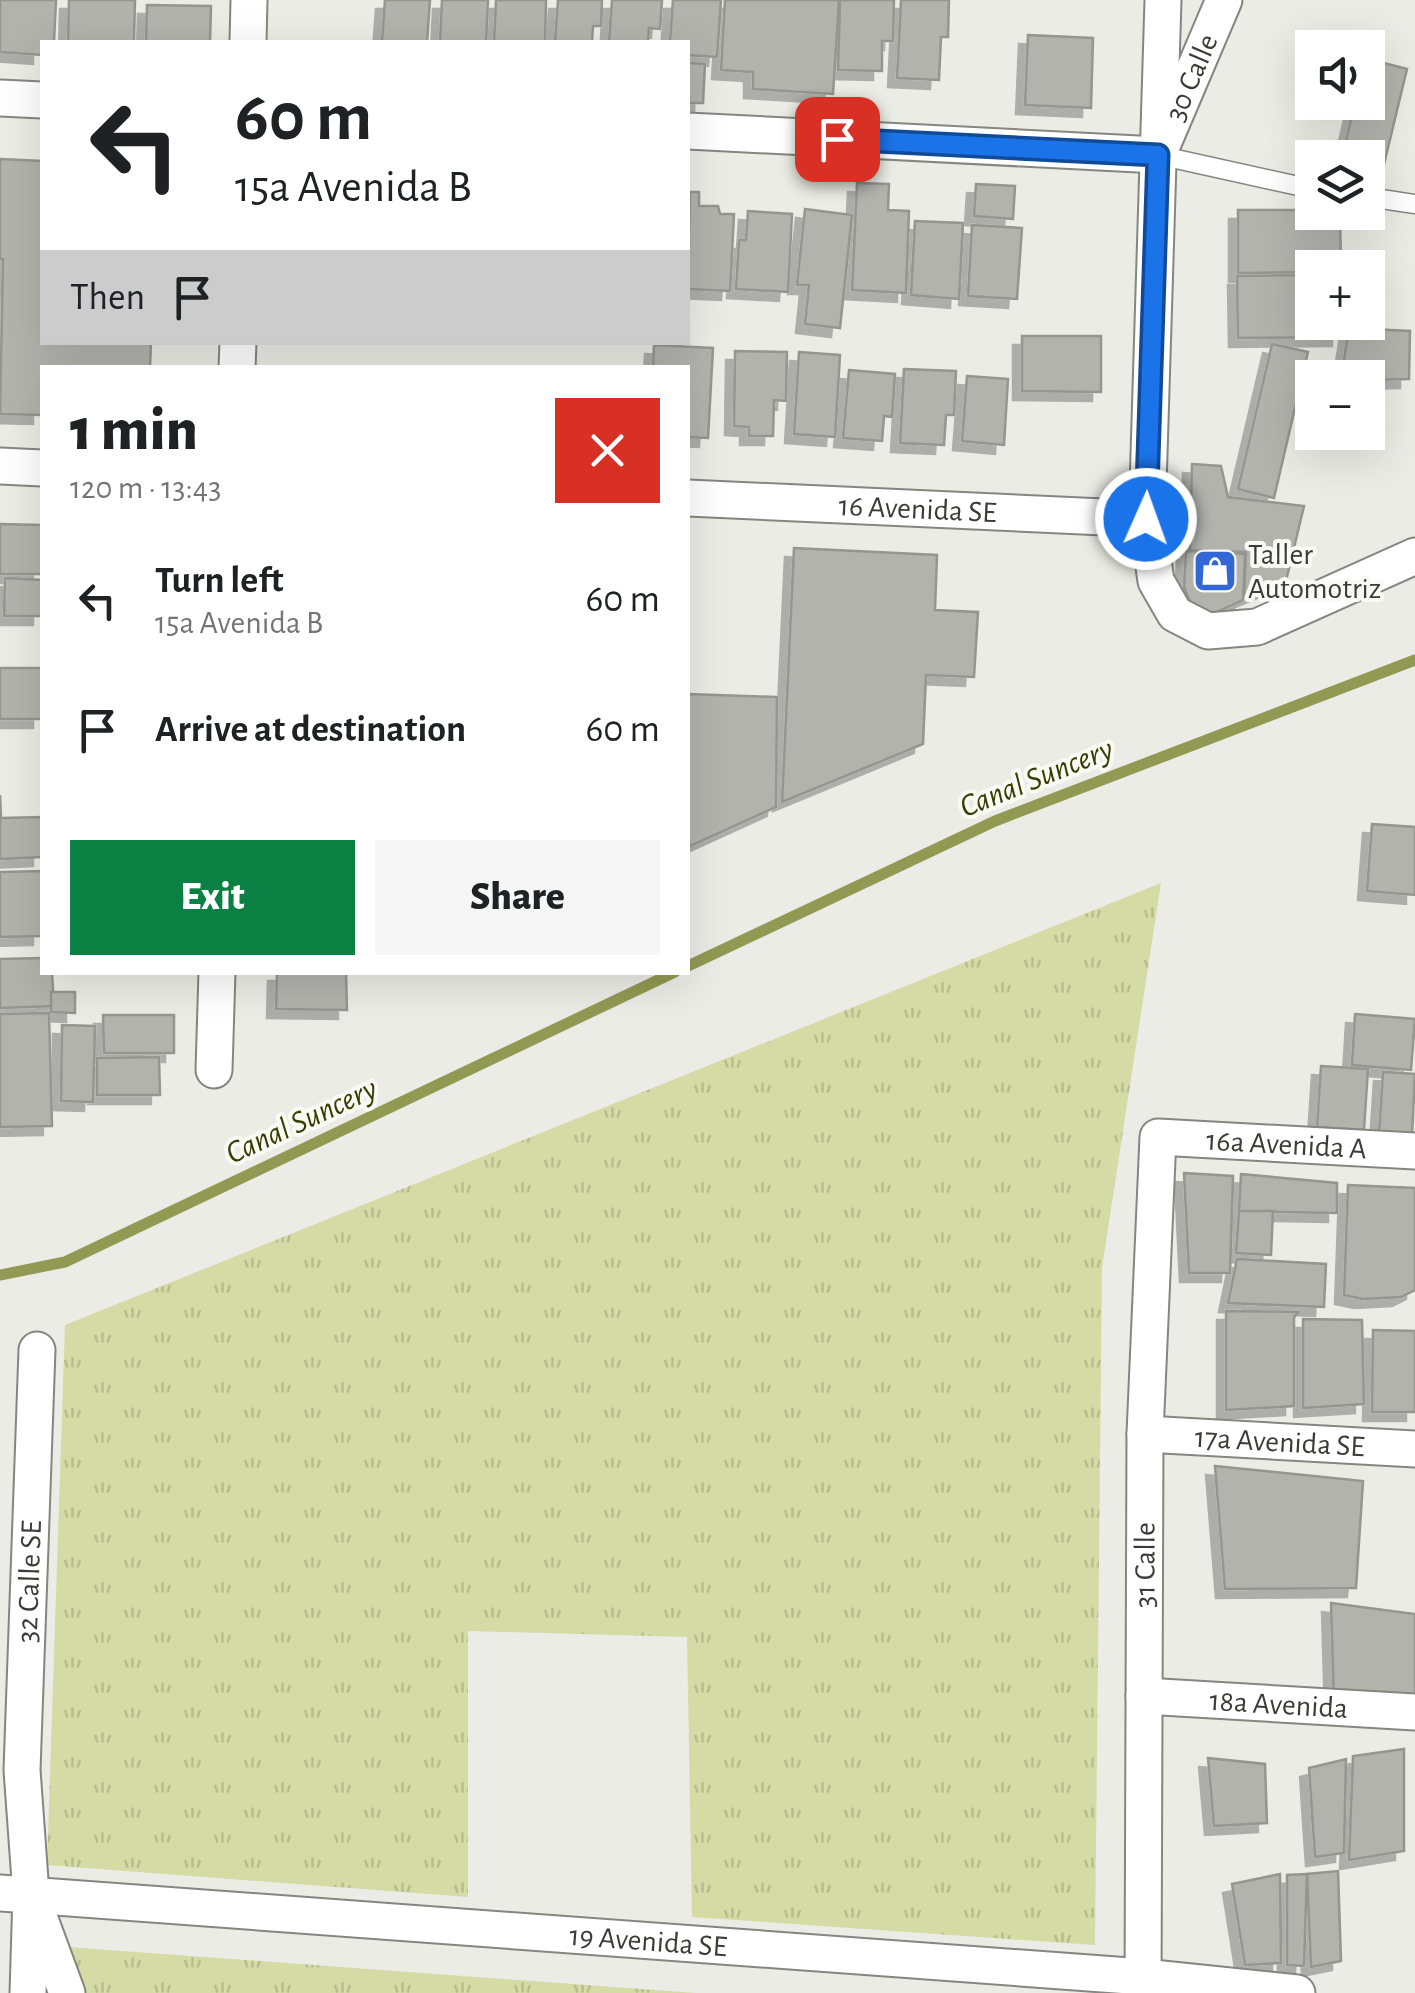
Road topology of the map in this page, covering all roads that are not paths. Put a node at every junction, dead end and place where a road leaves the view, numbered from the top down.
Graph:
1 (249, 0) edge
2 (1163, 0) edge
3 (1224, 0) edge
4 (248, 40) edge
5 (0, 98) edge
6 (40, 100) edge
7 (690, 131) edge
8 (1158, 155) junction
9 (1295, 186) edge
10 (1385, 200) edge
11 (1415, 204) edge
12 (0, 466) edge
13 (40, 468) edge
14 (690, 498) edge
15 (1146, 519) junction
16 (1415, 556) edge
17 (217, 975) edge
18 (214, 1070) dead end
19 (1158, 1137) joint
20 (1415, 1152) edge
21 (37, 1350) dead end
22 (1145, 1434) junction
23 (1415, 1449) edge
24 (1144, 1696) junction
25 (1415, 1712) edge
26 (16, 1894) edge
27 (1143, 1985) edge
28 (28, 1993) edge
29 (67, 1993) edge
30 (1297, 1993) edge

1 - 4 street
2 - 8 street
3 - 8 street, 30 Calle
5 - 6 street
7 - 8 street
8 - 9 lane
8 - 15 street
10 - 11 lane
12 - 13 street
14 - 15 street, 16 Avenida SE
15 - 16 street
17 - 18 street
19 - 20 street, 16a Avenida A
19 - 22 street, 31 Calle
21 - 26 street, 32 Calle SE
22 - 23 street, 17a Avenida SE
22 - 24 street, 31 Calle
24 - 25 street, 18a Avenida
24 - 27 street, 31 Calle
26 - 27 street, 19 Avenida SE
26 - 28 street, 32 Calle SE
26 - 29 street
27 - 30 street, 19 Avenida SE

